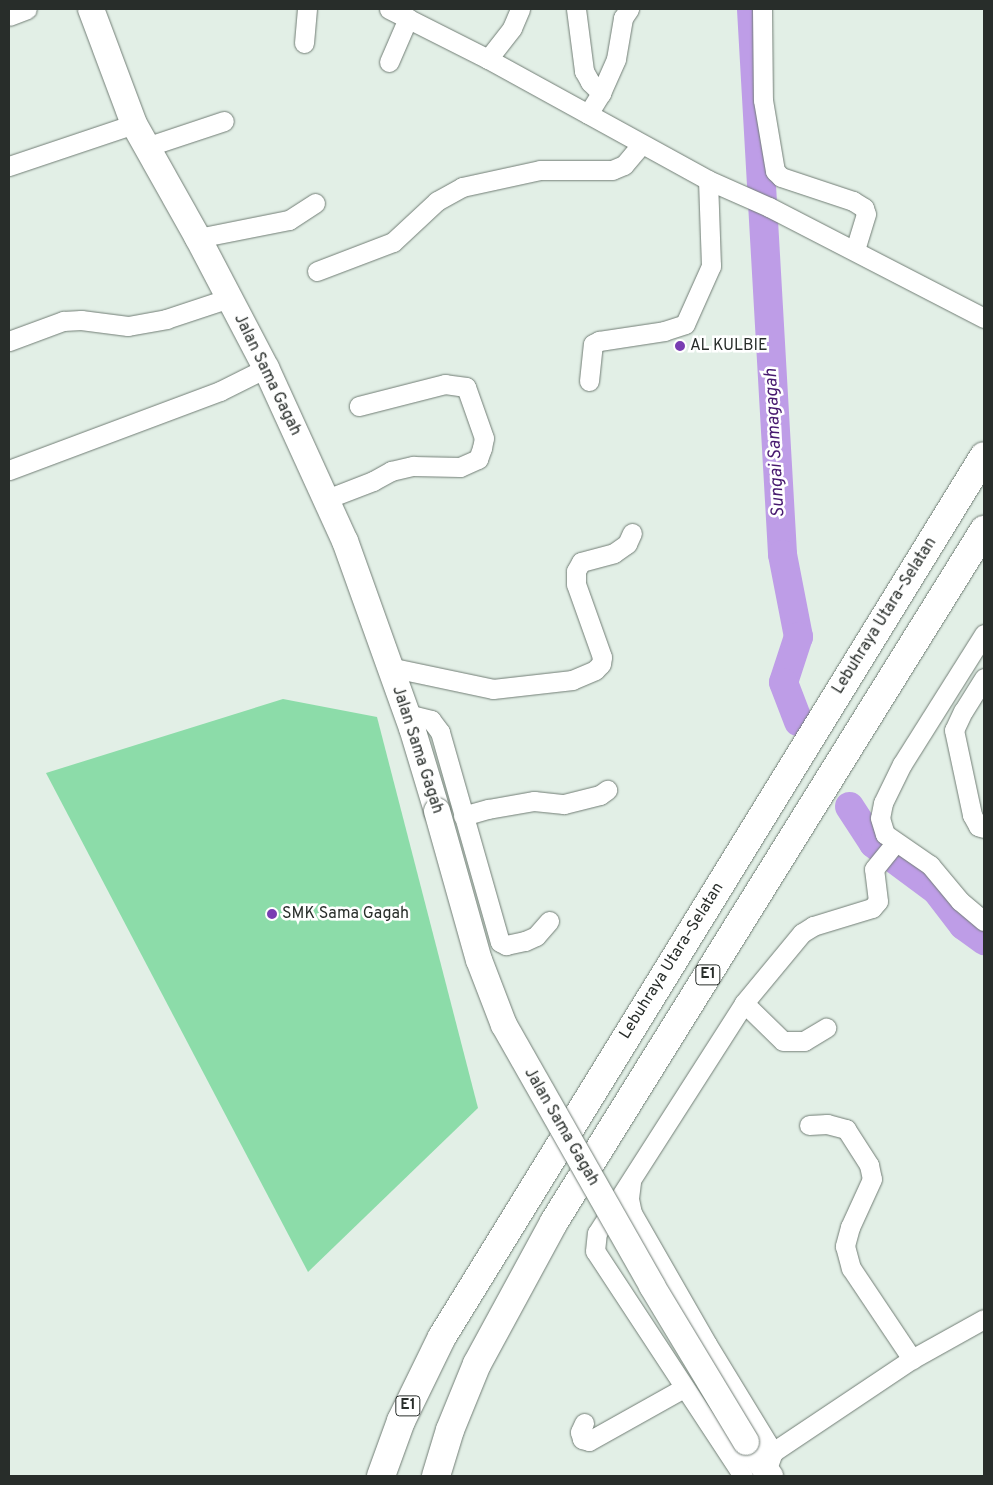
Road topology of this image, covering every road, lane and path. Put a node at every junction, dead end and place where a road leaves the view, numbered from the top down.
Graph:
1 (27, 9) edge
2 (91, 9) edge
3 (307, 9) edge
4 (390, 9) edge
5 (520, 9) edge
6 (576, 9) edge
7 (629, 9) edge
8 (762, 9) edge
9 (9, 16) edge
10 (408, 18) junction
11 (304, 44) dead end
12 (488, 59) junction
13 (389, 62) dead end
14 (601, 93) junction
15 (588, 114) junction
16 (224, 120) dead end
17 (140, 135) junction
18 (641, 145) junction
19 (9, 166) edge
20 (708, 180) junction
21 (314, 203) dead end
22 (198, 238) junction
23 (854, 250) junction
24 (318, 271) dead end
25 (229, 298) junction
26 (984, 318) edge
27 (9, 341) edge
28 (266, 368) junction
29 (589, 381) dead end
30 (359, 406) dead end
31 (984, 456) edge
32 (9, 470) edge
33 (324, 500) junction
34 (984, 530) edge
35 (632, 533) dead end
36 (984, 634) edge
37 (389, 667) junction
38 (984, 678) edge
39 (407, 714) junction
40 (607, 790) dead end
41 (463, 816) junction
42 (984, 828) edge
43 (894, 844) junction
44 (549, 921) dead end
45 (984, 921) edge
46 (744, 1003) junction
47 (826, 1028) dead end
48 (809, 1125) dead end
49 (631, 1182) junction
50 (984, 1319) edge
51 (912, 1359) junction
52 (684, 1388) junction
53 (584, 1423) dead end
54 (763, 1469) edge
55 (381, 1476) edge
56 (436, 1476) edge

1 - 9 street
2 - 17 street, Jalan Sama Gagah
3 - 11 street
4 - 10 street
5 - 12 street
6 - 14 street
7 - 14 street
8 - 23 street
10 - 12 street
10 - 13 street
12 - 15 street
14 - 15 street
15 - 18 street
16 - 17 street
17 - 19 street
17 - 22 street, Jalan Sama Gagah
18 - 20 street
18 - 24 street
20 - 23 street
20 - 29 street
21 - 22 street
22 - 25 street, Jalan Sama Gagah
23 - 26 street
25 - 27 street
25 - 28 street, Jalan Sama Gagah
28 - 32 street
28 - 33 street, Jalan Sama Gagah
30 - 33 street
31 - 55 highway, Lebuhraya Utara–Selatan / E1
33 - 37 street, Jalan Sama Gagah
34 - 56 highway, E1
35 - 37 street
36 - 43 street
37 - 39 street, Jalan Sama Gagah
38 - 42 street
39 - 41 street
39 - 54 street, Jalan Sama Gagah, bridge
40 - 41 street
41 - 44 street
43 - 45 street
43 - 46 street
46 - 47 street
46 - 49 street
48 - 51 street
49 - 52 street
49 - 54 street
50 - 51 street
51 - 54 street
52 - 53 street
52 - 54 street

